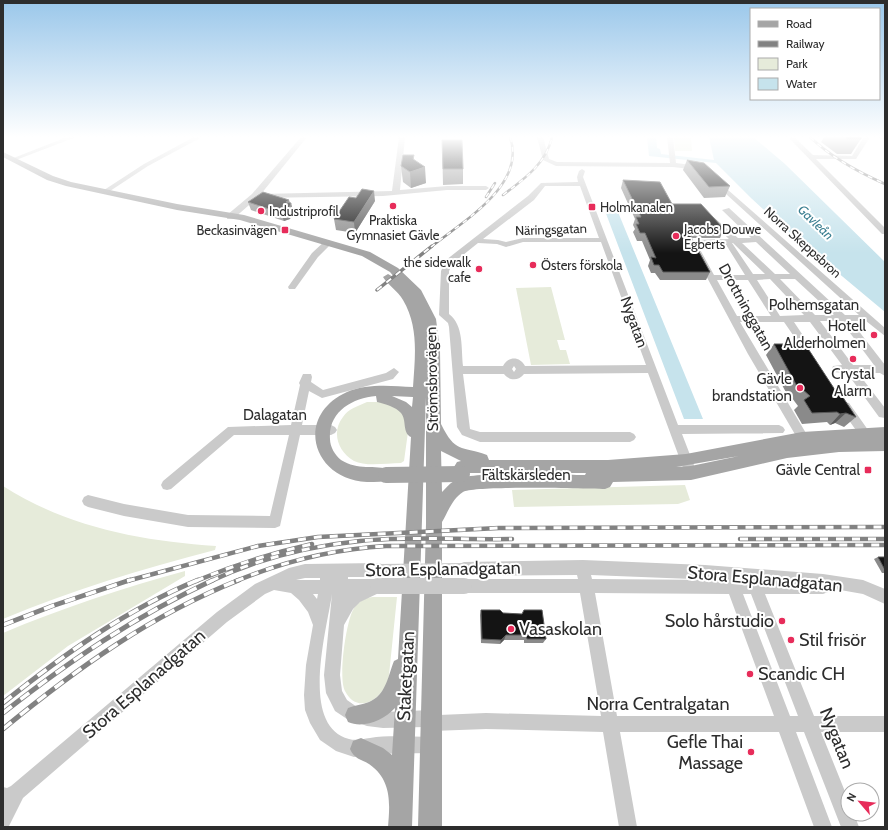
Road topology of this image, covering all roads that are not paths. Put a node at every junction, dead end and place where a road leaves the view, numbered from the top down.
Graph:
1 (46, 176) edge
2 (130, 176) edge
3 (272, 176) edge
4 (398, 176) edge
5 (580, 176) edge
6 (709, 176) edge
7 (829, 176) edge
8 (583, 184) junction
9 (486, 188) dead end
10 (396, 191) junction
11 (105, 192) junction
12 (255, 196) junction
13 (726, 210) junction
14 (747, 210) junction
15 (230, 217) junction
16 (885, 232) edge
17 (604, 240) junction
18 (758, 240) junction
19 (476, 241) junction
20 (732, 241) junction
21 (326, 244) junction
22 (797, 276) junction
23 (751, 277) junction
24 (773, 277) junction
25 (711, 278) junction
26 (292, 287) dead end
27 (869, 318) junction
28 (734, 319) junction
29 (782, 319) junction
30 (813, 319) junction
31 (844, 319) junction
32 (885, 333) edge
33 (804, 346) edge
34 (836, 368) dead end
35 (652, 369) junction
36 (850, 369) junction
37 (421, 370) junction
38 (459, 370) junction
39 (884, 370) edge
40 (394, 372) dead end
41 (322, 394) junction
42 (383, 395) junction
43 (427, 395) junction
44 (840, 398) edge
45 (301, 400) junction
46 (883, 414) dead end
47 (433, 416) junction
48 (674, 429) junction
49 (295, 430) junction
50 (326, 430) junction
51 (779, 430) dead end
52 (885, 433) edge
53 (630, 437) dead end
54 (874, 441) edge
55 (806, 444) junction
56 (418, 457) junction
57 (688, 466) junction
58 (650, 468) junction
59 (167, 485) dead end
60 (88, 501) dead end
61 (434, 524) junction
62 (415, 525) joint
63 (583, 567) junction
64 (335, 570) junction
65 (731, 580) junction
66 (753, 581) junction
67 (274, 583) junction
68 (586, 585) junction
69 (378, 586) junction
70 (294, 587) junction
71 (333, 587) junction
72 (885, 597) edge
73 (320, 626) junction
74 (337, 627) junction
75 (409, 627) junction
76 (355, 715) junction
77 (404, 719) junction
78 (432, 720) junction
79 (610, 724) junction
80 (784, 724) junction
81 (809, 724) junction
82 (885, 724) edge
83 (403, 745) junction
84 (431, 745) junction
85 (361, 749) junction
86 (10, 794) edge
87 (400, 816) edge
88 (3, 820) edge
89 (430, 827) edge
90 (628, 827) edge
91 (823, 827) edge
92 (850, 827) edge

1 - 11 main road, Strömsbrovägen
2 - 11 street
3 - 12 street
4 - 10 street
5 - 8 street, Nygatan
6 - 14 street, Norra Skeppsbron
7 - 16 street
8 - 17 street, Nygatan
8 - 19 street
9 - 10 street
10 - 12 street
11 - 15 main road, Strömsbrovägen
12 - 15 street
13 - 14 street
13 - 18 street
13 - 20 street
14 - 27 street, Norra Skeppsbron
15 - 21 main road, Strömsbrovägen
17 - 19 street, Näringsgatan
17 - 35 street, Nygatan
18 - 20 street
18 - 22 street
19 - 38 street
20 - 23 street
20 - 24 street
20 - 25 street, Drottninggatan
21 - 26 street
21 - 37 main road, Strömsbrovägen
21 - 43 main road, Strömsbrovägen
22 - 24 street
22 - 31 street
23 - 24 street
23 - 25 street
23 - 29 street
24 - 30 street
25 - 28 street, Drottninggatan
27 - 31 street, Polhemsgatan
27 - 32 street, Norra Skeppsbron
28 - 29 street, Polhemsgatan
28 - 55 street, Drottninggatan
29 - 30 street, Polhemsgatan
29 - 33 street
30 - 31 street, Polhemsgatan
30 - 36 street
31 - 39 street
34 - 36 street
35 - 38 street
35 - 48 street, Nygatan
36 - 39 street
36 - 46 street
37 - 42 main road
37 - 43 main road, Strömsbrovägen
38 - 53 street
40 - 41 street
41 - 45 street
41 - 45 street
42 - 43 main road
42 - 50 main road
42 - 56 main road
43 - 47 main road, Strömsbrovägen
43 - 56 main road, Strömsbrovägen
44 - 54 street
45 - 49 street
47 - 58 main road
47 - 61 main road, Strömsbrovägen
48 - 51 street
48 - 57 street, Nygatan
49 - 50 street, Dalagatan
49 - 59 street, Dalagatan
49 - 60 street
50 - 58 main road, Fältskärsleden, bridge
52 - 54 main road, Fältskärsleden
54 - 55 main road, Fältskärsleden
55 - 57 main road, Fältskärsleden
56 - 62 main road, Strömsbrovägen
57 - 58 main road, Fältskärsleden
58 - 61 main road
61 - 78 main road, Staketgatan
62 - 75 main road, Staketgatan
63 - 64 street, Stora Esplanadgatan, bridge
63 - 65 street, Stora Esplanadgatan
63 - 68 street
64 - 67 street, Stora Esplanadgatan
64 - 71 street, Norra Centralgatan
65 - 66 street, Stora Esplanadgatan
65 - 68 street, Stora Esplanadgatan
65 - 80 street
66 - 72 street, Stora Esplanadgatan
66 - 81 street, Nygatan
67 - 70 street, Stora Esplanadgatan
67 - 86 street, Stora Esplanadgatan
68 - 69 street, Stora Esplanadgatan, bridge
68 - 79 street
69 - 71 street, Stora Esplanadgatan
69 - 74 street
70 - 71 street, Stora Esplanadgatan
70 - 73 street
71 - 73 street, Norra Centralgatan
71 - 74 street, Norra Centralgatan
73 - 85 street, Norra Centralgatan
74 - 76 street, Norra Centralgatan
75 - 76 main road
75 - 77 main road, Staketgatan
76 - 77 street, Norra Centralgatan
77 - 78 street, Norra Centralgatan
77 - 83 main road, Staketgatan
78 - 79 street, Norra Centralgatan
78 - 84 main road, Staketgatan
79 - 80 street, Norra Centralgatan
79 - 90 street
80 - 81 street, Norra Centralgatan
80 - 91 street
81 - 82 street, Norra Centralgatan
81 - 92 street, Nygatan
83 - 84 street, Norra Centralgatan
83 - 85 street, Norra Centralgatan
83 - 87 main road, Staketgatan
84 - 89 main road, Staketgatan
85 - 87 main road
86 - 88 street, Stora Esplanadgatan

